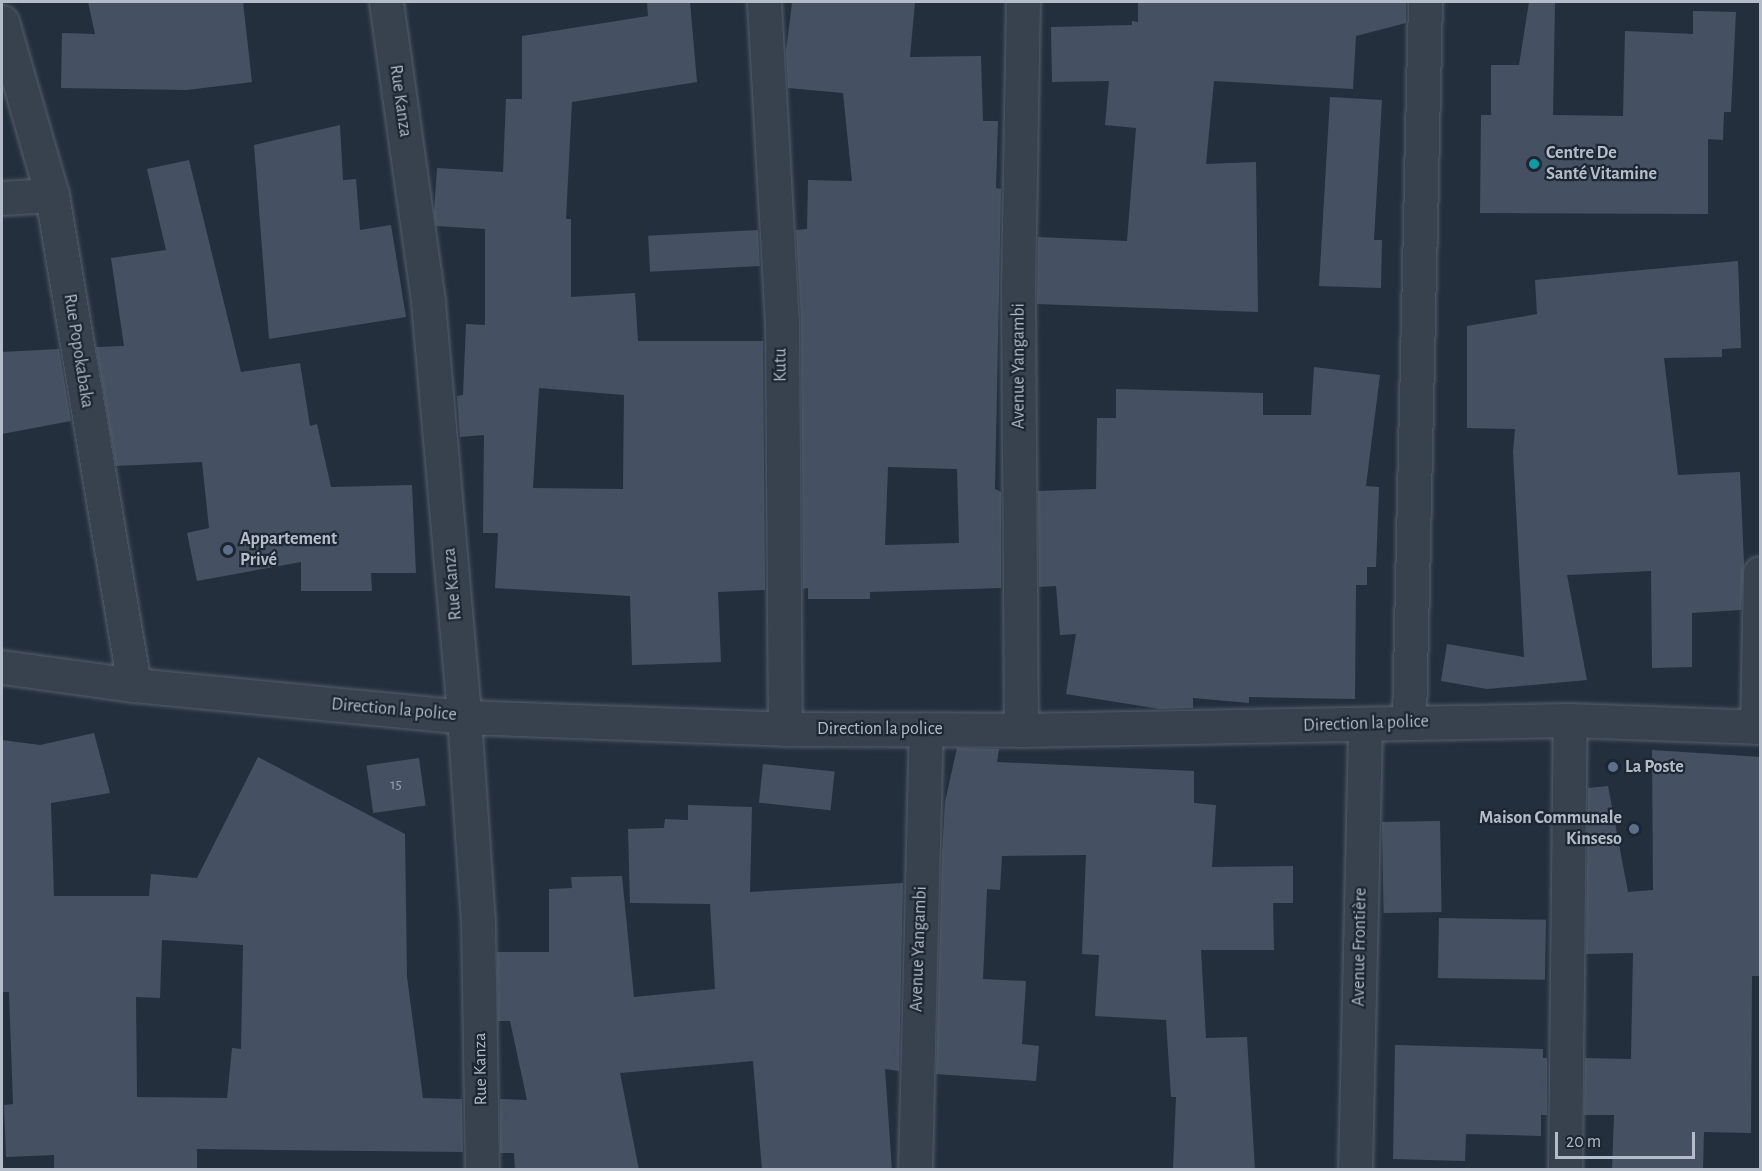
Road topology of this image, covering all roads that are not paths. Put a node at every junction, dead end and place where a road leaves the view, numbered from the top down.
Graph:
1 (386, 2) edge
2 (764, 2) edge
3 (1023, 2) edge
4 (1425, 2) edge
5 (2, 22) edge
6 (52, 195) junction
7 (2, 198) edge
8 (1761, 573) edge
9 (2, 667) edge
10 (134, 685) junction
11 (464, 717) junction
12 (1570, 720) junction
13 (1409, 721) junction
14 (1365, 725) junction
15 (1759, 727) edge
16 (785, 729) junction
17 (926, 729) junction
18 (1021, 730) junction
19 (482, 1170) edge
20 (915, 1170) edge
21 (1355, 1170) edge
22 (1565, 1170) edge

1 - 11 street, Rue Kanza
2 - 16 street, Kutu
3 - 18 street, Avenue Yangambi
4 - 13 street
5 - 6 street, Rue Popokabaka
6 - 7 street
6 - 10 street, Rue Popokabaka
8 - 15 street
9 - 10 street, Direction la police
10 - 11 street, Direction la police
11 - 16 street, Direction la police
11 - 19 street, Rue Kanza
12 - 13 street, Direction la police
12 - 15 street, Direction la police
12 - 22 street
13 - 14 street, Direction la police
14 - 18 street, Direction la police
14 - 21 street, Avenue Frontière
16 - 17 street, Direction la police
17 - 18 street, Direction la police
17 - 20 street, Avenue Yangambi

